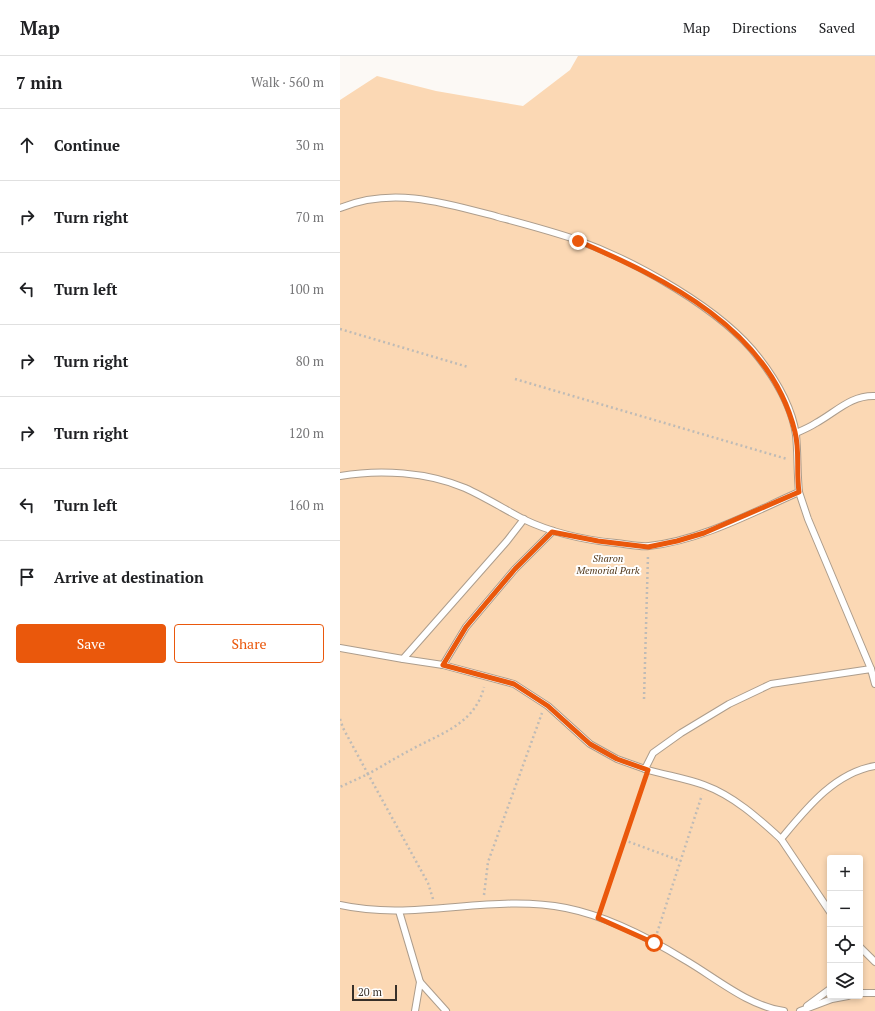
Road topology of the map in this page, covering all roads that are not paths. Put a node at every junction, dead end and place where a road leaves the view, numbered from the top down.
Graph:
1 (340, 208) edge
2 (875, 396) edge
3 (796, 433) junction
4 (340, 476) edge
5 (799, 492) junction
6 (524, 519) junction
7 (552, 532) junction
8 (340, 648) edge
9 (403, 659) junction
10 (443, 665) junction
11 (871, 669) junction
12 (875, 684) edge
13 (875, 766) edge
14 (646, 770) junction
15 (781, 839) junction
16 (340, 905) edge
17 (827, 908) edge
18 (399, 911) junction
19 (863, 950) edge
20 (875, 962) edge
21 (420, 982) junction
22 (827, 991) edge
23 (875, 993) edge
24 (863, 994) edge
25 (832, 999) edge
26 (415, 1011) edge
27 (446, 1011) edge
28 (784, 1011) edge
29 (799, 1011) edge

1 - 3 lane
2 - 3 lane
3 - 5 lane
4 - 6 lane
5 - 7 lane
5 - 11 lane
6 - 7 lane
6 - 9 lane
7 - 10 lane
8 - 9 lane
9 - 10 lane
10 - 14 lane
11 - 12 lane
11 - 14 lane
13 - 15 lane
14 - 15 lane
15 - 17 lane
16 - 18 lane
18 - 21 lane
18 - 28 lane
19 - 20 lane
21 - 26 lane
21 - 27 lane
22 - 29 lane
23 - 24 lane
25 - 29 lane

